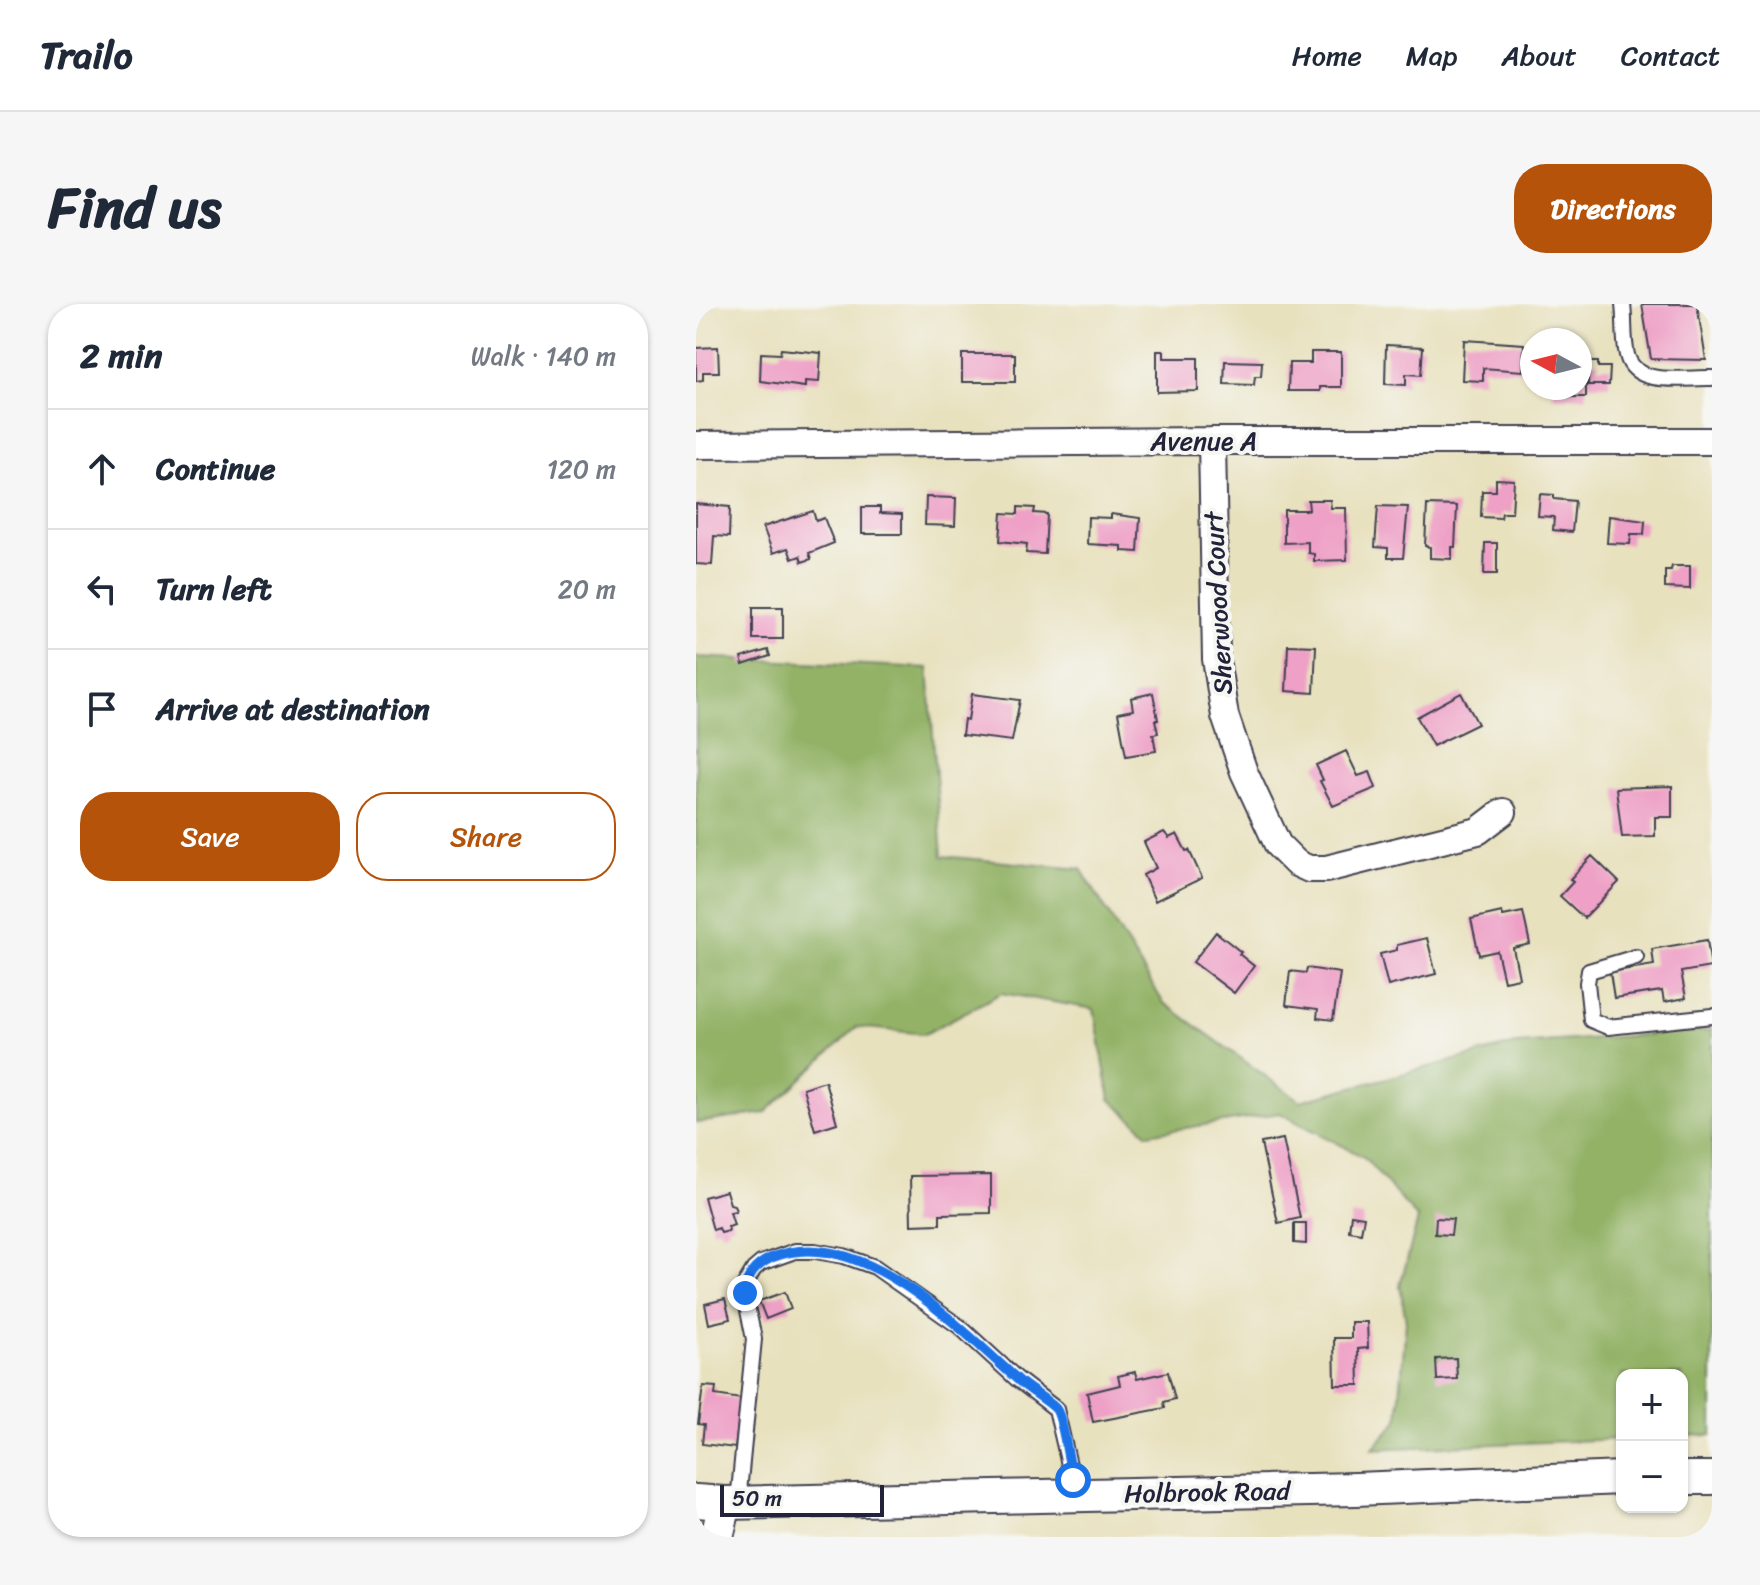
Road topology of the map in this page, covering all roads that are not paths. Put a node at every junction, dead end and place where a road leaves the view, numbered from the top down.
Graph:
1 (1623, 304) edge
2 (1712, 378) edge
3 (1212, 441) junction
4 (1712, 441) edge
5 (696, 445) edge
6 (1503, 812) dead end
7 (1636, 957) dead end
8 (1712, 1016) edge
9 (1616, 1478) edge
10 (1688, 1478) edge
11 (1712, 1478) edge
12 (1076, 1495) junction
13 (720, 1502) edge
14 (717, 1537) edge

1 - 2 lane
3 - 4 street, Avenue A
3 - 5 street, Avenue A
3 - 6 street, Sherwood Court
7 - 8 lane
9 - 12 street, Holbrook Road
10 - 11 street
12 - 13 street, Holbrook Road
12 - 13 lane
13 - 14 street

